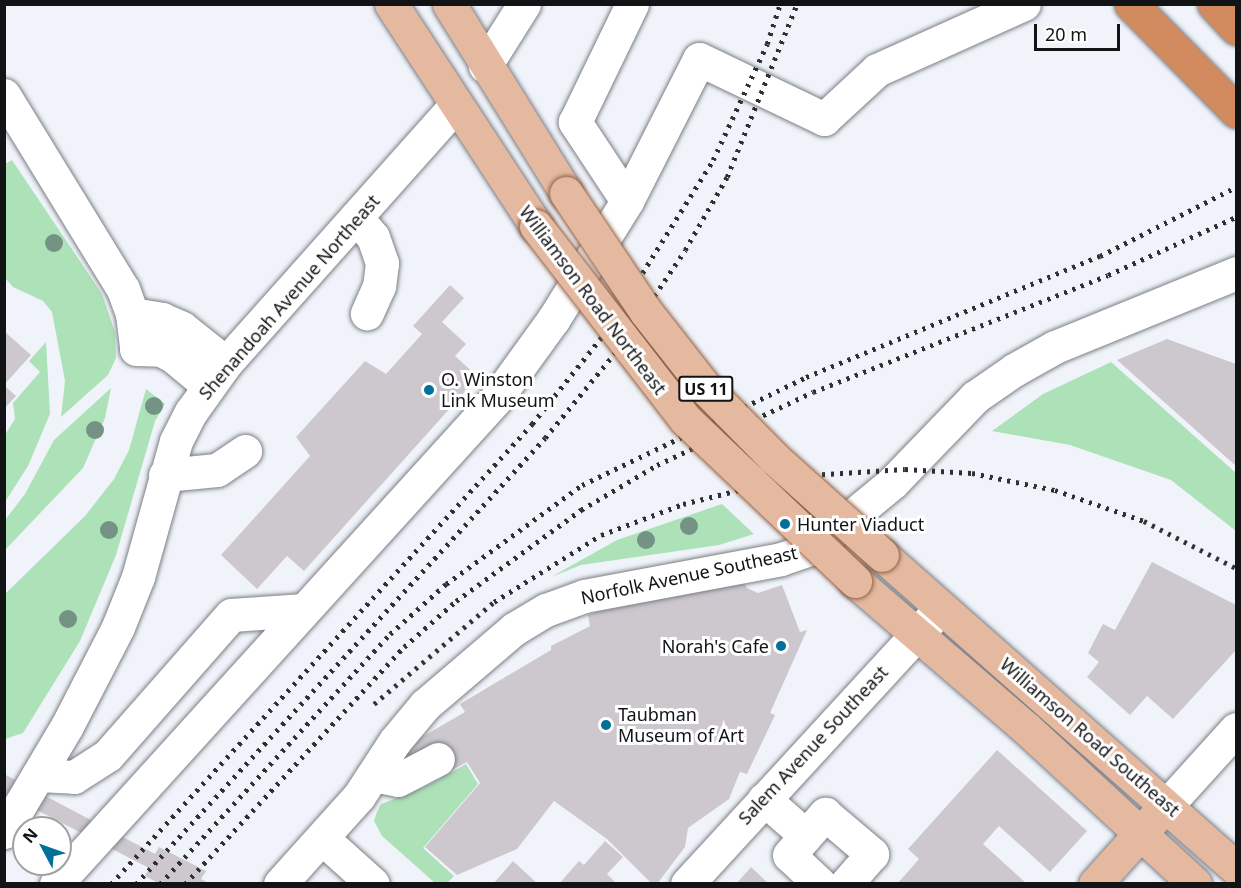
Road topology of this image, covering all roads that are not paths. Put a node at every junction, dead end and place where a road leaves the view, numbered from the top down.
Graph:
1 (391, 4) edge
2 (449, 4) edge
3 (524, 4) edge
4 (632, 4) edge
5 (1024, 4) edge
6 (1131, 4) edge
7 (1214, 4) edge
8 (1236, 28) edge
9 (485, 66) junction
10 (4, 95) edge
11 (455, 106) junction
12 (1236, 111) edge
13 (627, 201) junction
14 (356, 217) junction
15 (1236, 273) edge
16 (367, 313) dead end
17 (132, 314) junction
18 (217, 375) junction
19 (245, 451) dead end
20 (165, 475) junction
21 (941, 608) junction
22 (304, 610) junction
23 (915, 636) junction
24 (1236, 729) edge
25 (438, 759) dead end
26 (38, 775) junction
27 (373, 775) junction
28 (764, 799) junction
29 (1168, 804) junction
30 (4, 832) edge
31 (1142, 832) junction
32 (805, 835) junction
33 (323, 839) junction
34 (1236, 868) edge
35 (56, 884) edge
36 (280, 884) edge
37 (373, 884) edge
38 (687, 884) edge
39 (820, 884) edge
40 (846, 884) edge
41 (1095, 884) edge
42 (1195, 884) edge

1 - 11 main road, Williamson Road Northeast / US 11
2 - 9 main road, Williamson Road Northeast / US 11
3 - 9 street
4 - 13 street
5 - 13 street
6 - 12 highway
7 - 8 highway
9 - 21 main road, Williamson Road Northeast / US 11, bridge
10 - 17 street
11 - 14 street, Shenandoah Avenue Northeast
11 - 23 main road, Williamson Road Northeast / US 11, bridge
13 - 22 street
14 - 16 street
14 - 18 street, Shenandoah Avenue Northeast
15 - 27 street, Norfolk Avenue Southeast
17 - 18 street
17 - 18 street
18 - 20 street, Shenandoah Avenue Northeast
19 - 20 street
20 - 26 street, Shenandoah Avenue Northeast
21 - 23 street, Salem Avenue Southeast
21 - 29 main road, Williamson Road Southeast / US 11
22 - 26 street
22 - 35 street
23 - 28 street, Salem Avenue Southeast
23 - 31 main road, Williamson Road Southeast / US 11
24 - 29 street
25 - 27 street
26 - 30 street, Shenandoah Avenue Northeast
27 - 33 street, Norfolk Avenue Southeast
28 - 32 street
28 - 38 street, Salem Avenue Southeast
29 - 31 main road
29 - 34 main road, Williamson Road Southeast
31 - 41 main road
31 - 42 main road, Williamson Road Southeast
32 - 39 street
32 - 40 street
33 - 36 street, Norfolk Avenue Southeast
33 - 37 street

